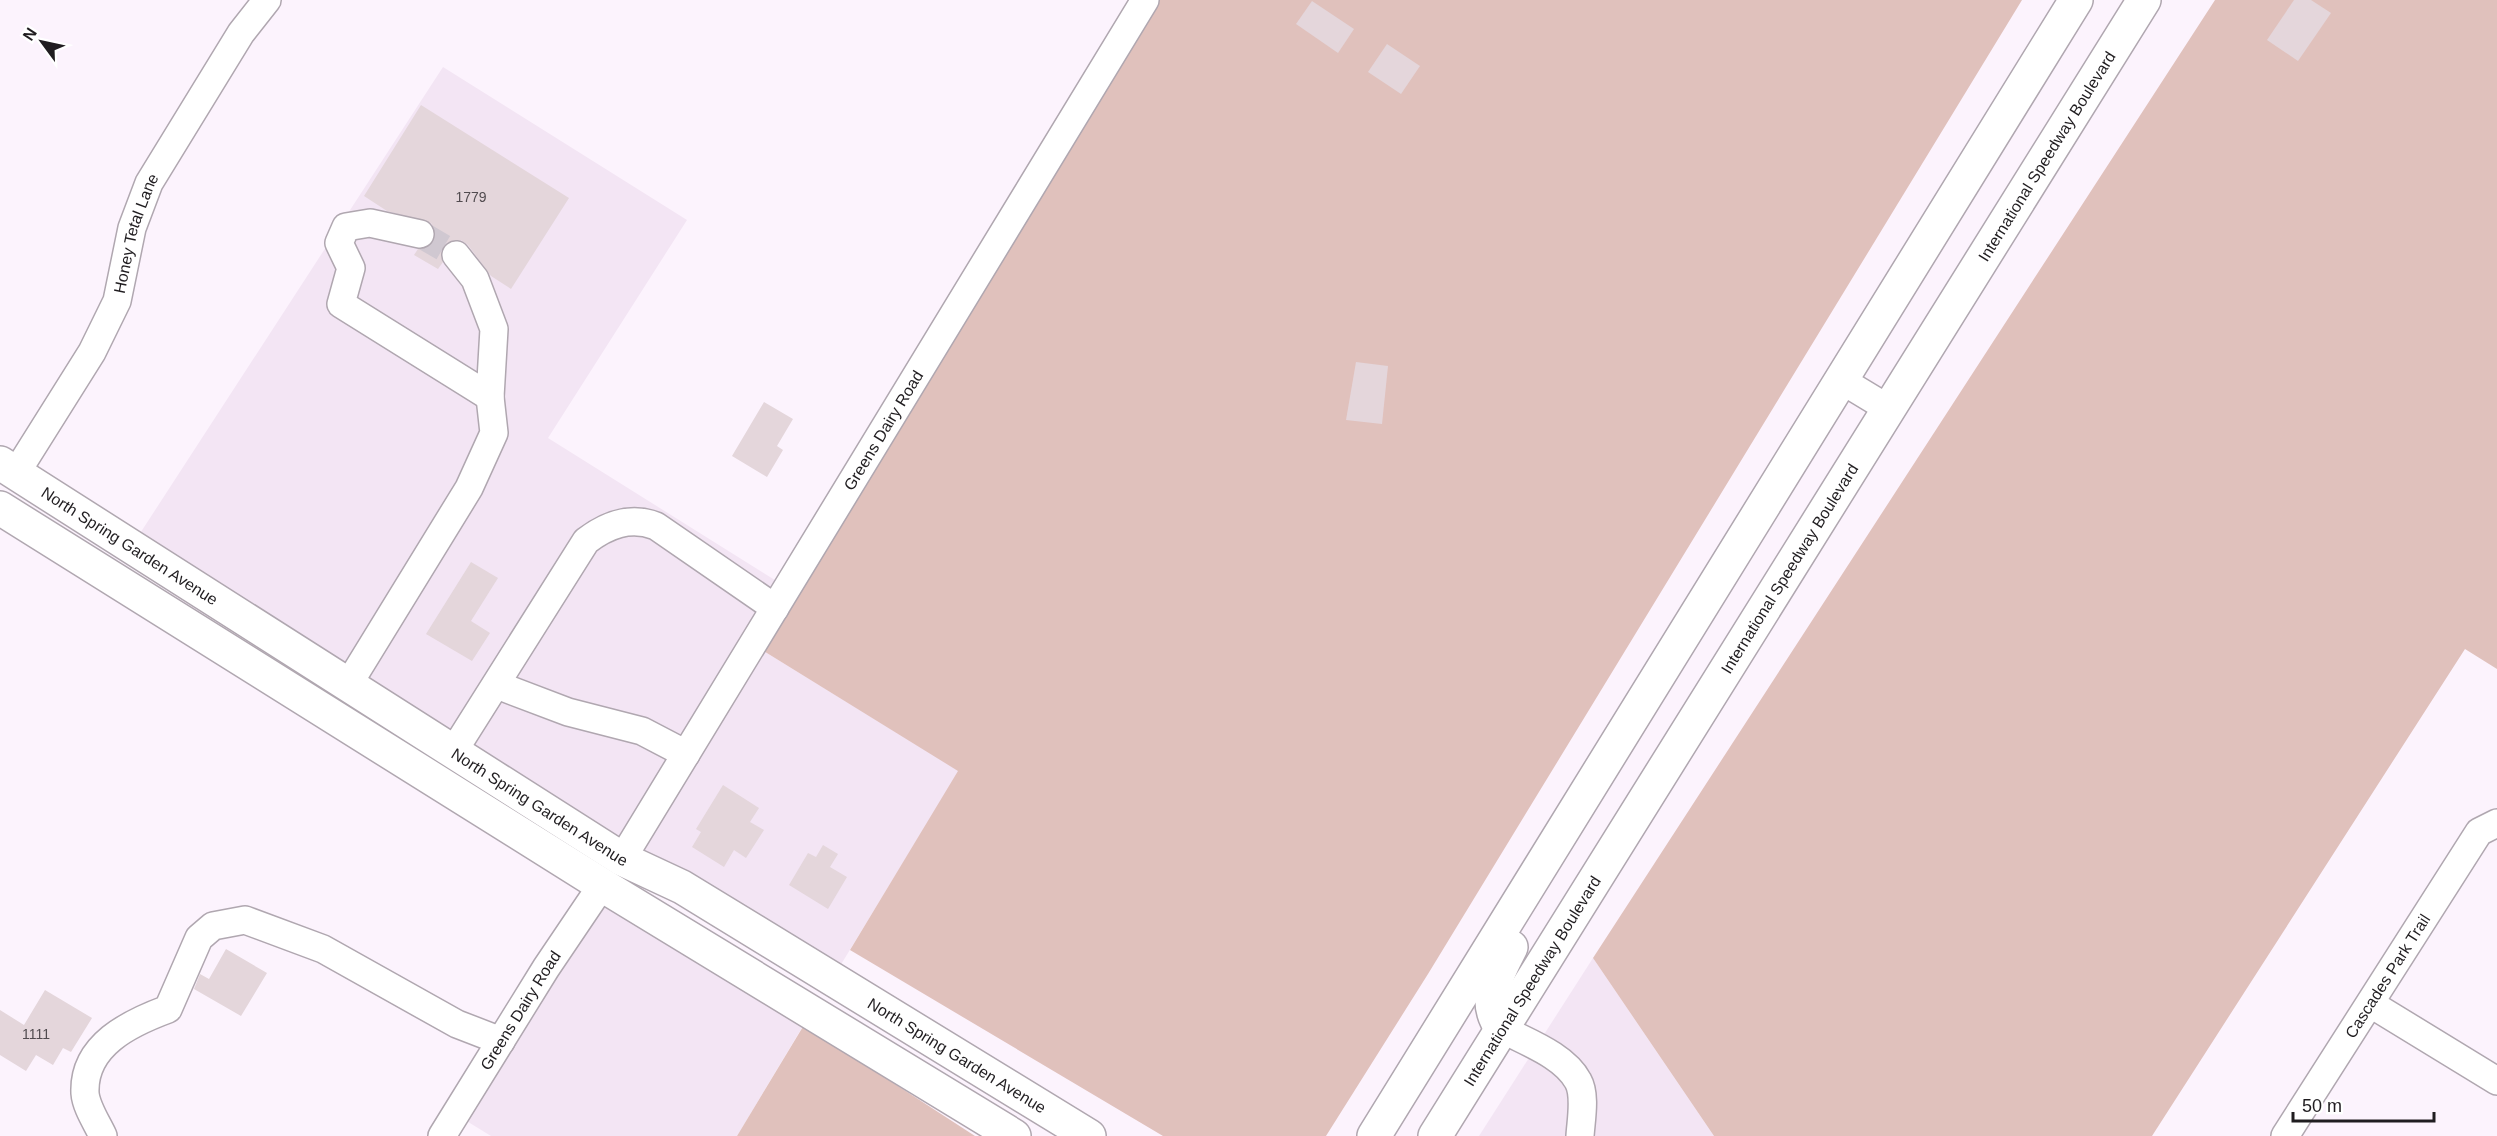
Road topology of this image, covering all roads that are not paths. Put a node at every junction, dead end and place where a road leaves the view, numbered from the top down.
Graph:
1 (267, 0) edge
2 (1145, 0) edge
3 (2076, 0) edge
4 (2144, 0) edge
5 (420, 234) tunnel mouth
6 (456, 255) tunnel mouth
7 (1841, 380) junction
8 (490, 397) junction
9 (1888, 409) junction
10 (8, 468) edge
11 (0, 508) edge
12 (775, 608) junction
13 (348, 685) junction
14 (496, 685) junction
15 (453, 752) junction
16 (686, 754) junction
17 (1607, 759) junction
18 (2497, 823) edge
19 (537, 845) junction
20 (622, 859) junction
21 (602, 885) junction
22 (682, 887) junction
23 (2371, 1004) junction
24 (1502, 1029) junction
25 (501, 1041) junction
26 (2497, 1081) edge
27 (103, 1136) edge
28 (442, 1136) edge
29 (1014, 1136) edge
30 (1089, 1136) edge
31 (1374, 1136) edge
32 (1435, 1136) edge
33 (1580, 1136) edge
34 (2285, 1136) edge

1 - 10 street, Honey Tetal Lane
2 - 12 street, Greens Dairy Road
3 - 7 main road
4 - 9 main road, International Speedway Boulevard
5 - 8 street
6 - 8 street
7 - 9 street
7 - 17 main road
8 - 13 street
9 - 24 main road, International Speedway Boulevard
10 - 13 main road, North Spring Garden Avenue
11 - 19 main road
12 - 14 street
12 - 16 street, Greens Dairy Road
13 - 15 main road, North Spring Garden Avenue
14 - 15 street
14 - 16 street
15 - 20 main road, North Spring Garden Avenue
16 - 20 street, Greens Dairy Road
17 - 24 main road
17 - 31 main road
18 - 23 street, Cascades Park Trail
19 - 20 main road
19 - 21 main road
20 - 22 main road, North Spring Garden Avenue
21 - 22 main road
21 - 25 street, Greens Dairy Road
21 - 29 main road
22 - 30 main road, North Spring Garden Avenue
23 - 26 street
23 - 34 street, Cascades Park Trail
24 - 32 main road, International Speedway Boulevard
24 - 33 street
25 - 27 street
25 - 28 street, Greens Dairy Road

